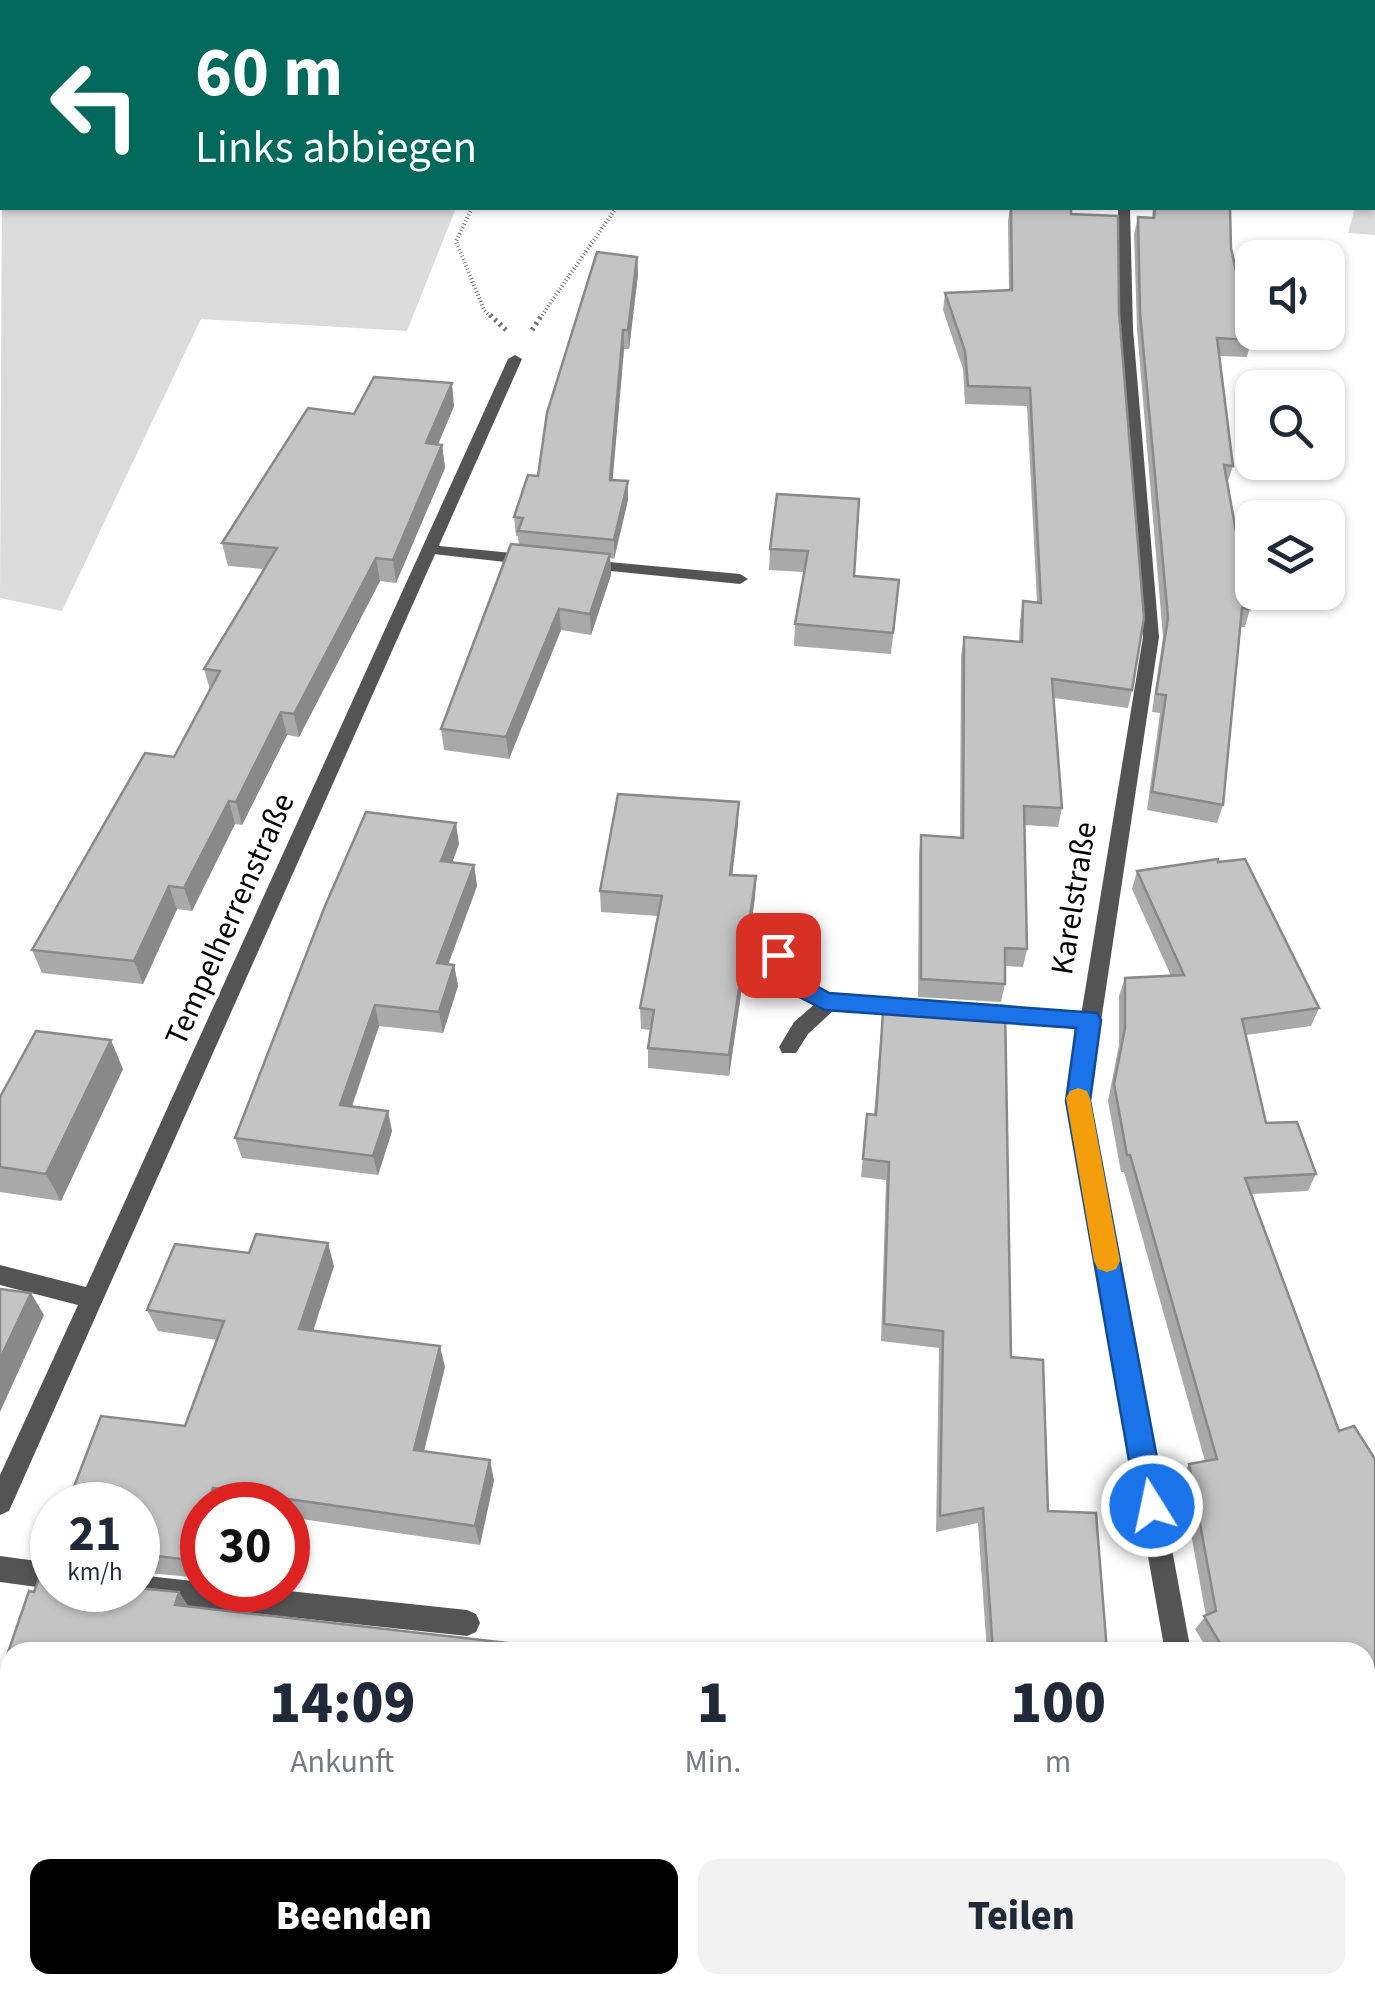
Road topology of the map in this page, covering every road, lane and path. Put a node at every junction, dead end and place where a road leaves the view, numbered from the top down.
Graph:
1 (471, 210) edge
2 (615, 210) edge
3 (1124, 210) edge
4 (515, 359) junction
5 (429, 550) junction
6 (546, 561) edge
7 (565, 563) edge
8 (740, 579) dead end
9 (778, 955) dead end
10 (830, 1002) junction
11 (1089, 1020) junction
12 (789, 1047) dead end
13 (0, 1275) edge
14 (91, 1298) junction
15 (0, 1504) edge
16 (0, 1569) edge
17 (30, 1573) edge
18 (160, 1590) edge
19 (467, 1624) dead end
20 (1176, 1642) edge

1 - 4 path
2 - 4 path
3 - 11 street, Karelstraße
4 - 5 street, Tempelherrenstraße
5 - 6 street
5 - 14 street, Tempelherrenstraße
7 - 8 street
9 - 10 street
10 - 11 street
10 - 12 street
11 - 20 street, Karelstraße
13 - 14 street
14 - 15 street, Tempelherrenstraße
16 - 17 street
18 - 19 street

